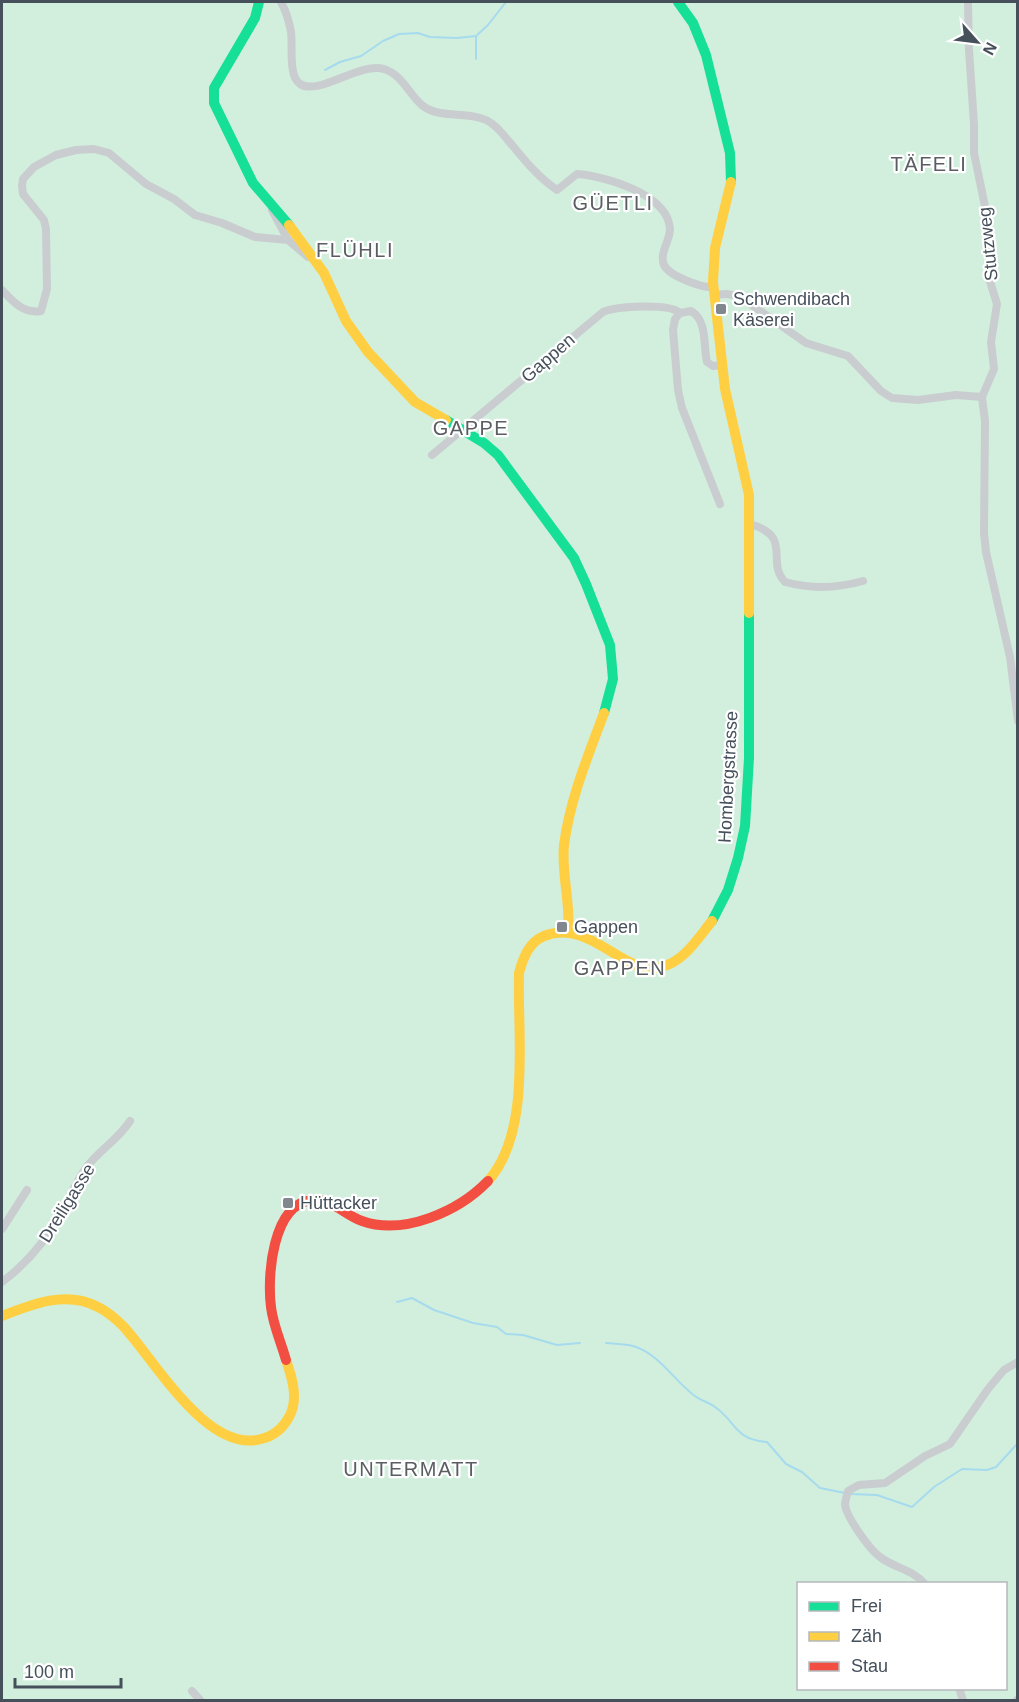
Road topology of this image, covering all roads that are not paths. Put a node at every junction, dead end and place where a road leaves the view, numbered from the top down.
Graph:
1 (259, 2) edge
2 (281, 2) edge
3 (678, 2) edge
4 (968, 2) edge
5 (266, 200) junction
6 (288, 240) junction
7 (320, 267) junction
8 (2, 290) edge
9 (714, 291) junction
10 (680, 313) junction
11 (722, 365) junction
12 (982, 397) junction
13 (461, 429) junction
14 (432, 455) dead end
15 (720, 504) dead end
16 (750, 525) junction
17 (863, 581) dead end
18 (1017, 721) edge
19 (568, 932) junction
20 (130, 1121) dead end
21 (27, 1190) dead end
22 (2, 1229) edge
23 (2, 1281) edge
24 (2, 1316) edge
25 (1017, 1362) edge
26 (923, 1582) edge
27 (192, 1691) dead end
28 (200, 1701) edge

1 - 5 street
2 - 9 street
3 - 9 street, Hombergstrasse
4 - 12 street, Stutzweg
5 - 6 street
5 - 7 street
6 - 7 street
6 - 8 street
7 - 13 street
9 - 11 street, Hombergstrasse
9 - 12 street
10 - 11 street, Gappen
10 - 13 street, Gappen
10 - 15 street
11 - 16 street, Hombergstrasse
12 - 18 street
13 - 14 street, Gappen
13 - 19 street
16 - 17 street
16 - 19 street, Hombergstrasse
19 - 24 street
20 - 23 street, Dreiligasse
21 - 22 street
25 - 26 street
27 - 28 street

